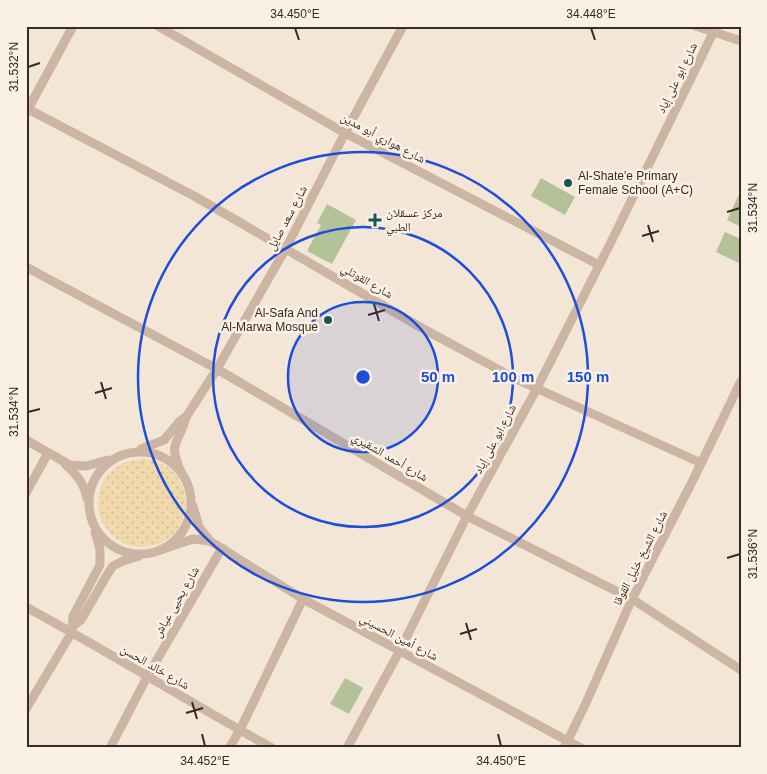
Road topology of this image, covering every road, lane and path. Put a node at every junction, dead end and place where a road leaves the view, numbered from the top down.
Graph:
1 (73, 26) edge
2 (158, 26) edge
3 (403, 26) edge
4 (696, 26) edge
5 (713, 33) junction
6 (741, 41) edge
7 (27, 110) edge
8 (345, 133) junction
9 (286, 248) junction
10 (600, 265) junction
11 (26, 267) edge
12 (216, 369) junction
13 (741, 381) edge
14 (536, 390) junction
15 (186, 417) junction
16 (26, 440) edge
17 (135, 452) junction
18 (48, 453) junction
19 (117, 457) junction
20 (61, 460) junction
21 (701, 463) junction
22 (181, 472) junction
23 (26, 493) edge
24 (190, 495) junction
25 (88, 503) junction
26 (468, 516) junction
27 (92, 523) junction
28 (210, 541) junction
29 (222, 548) junction
30 (160, 550) junction
31 (148, 553) junction
32 (303, 599) junction
33 (632, 599) junction
34 (26, 606) edge
35 (72, 629) junction
36 (400, 652) junction
37 (740, 668) edge
38 (147, 677) junction
39 (26, 709) edge
40 (240, 730) junction
41 (566, 744) edge
42 (110, 748) edge
43 (229, 748) edge
44 (272, 748) edge
45 (347, 748) edge
46 (581, 748) edge

1 - 7 street
2 - 8 street, شارع هواري أبو مدين
3 - 8 street, شارع سعد صايل
4 - 5 street
5 - 6 street
5 - 10 street, شارع ابو على إياد
7 - 9 street, شارع القوتلي
8 - 9 street, شارع سعد صايل
8 - 10 street, شارع هواري أبو مدين
9 - 12 street, شارع سعد صايل
9 - 14 street, شارع القوتلي
10 - 14 street, شارع ابو على إياد
11 - 12 street, شارع أحمد الشقيري
12 - 15 street, شارع سعد صايل
12 - 26 street, شارع أحمد الشقيري
13 - 21 street, شارع الشيخ خليل القوقا
14 - 21 street, شارع القوتلي
14 - 26 street, شارع ابو على إياد
15 - 17 street, شارع سعد صايل
15 - 22 street, شارع سعد صايل
16 - 18 street
17 - 19 street
17 - 22 street
18 - 20 street
18 - 23 street
19 - 20 street
19 - 25 street
20 - 25 street
21 - 33 street, شارع الشيخ خليل القوقا
22 - 24 street
24 - 28 street, شارع أمين الحسيني
24 - 30 street
25 - 27 street
26 - 33 street, شارع أحمد الشقيري
26 - 36 street, شارع ابو على إياد
27 - 31 street
27 - 35 street
28 - 29 street, شارع أمين الحسيني
28 - 30 street
29 - 32 street, شارع أمين الحسيني
29 - 38 street, شارع يحيى عياش
30 - 31 street
31 - 35 street
32 - 36 street, شارع أمين الحسيني
32 - 40 street
33 - 37 street, شارع أحمد الشقيري
33 - 41 street, شارع الشيخ خليل القوقا
34 - 35 street, شارع خالد الحسن
35 - 38 street, شارع خالد الحسن
35 - 39 street
36 - 41 street, شارع أمين الحسيني
36 - 45 street, شارع ابو على إياد
38 - 40 street, شارع خالد الحسن
38 - 42 street, شارع يحيى عياش
40 - 43 street
40 - 44 street, شارع خالد الحسن
41 - 46 street, شارع أمين الحسيني

